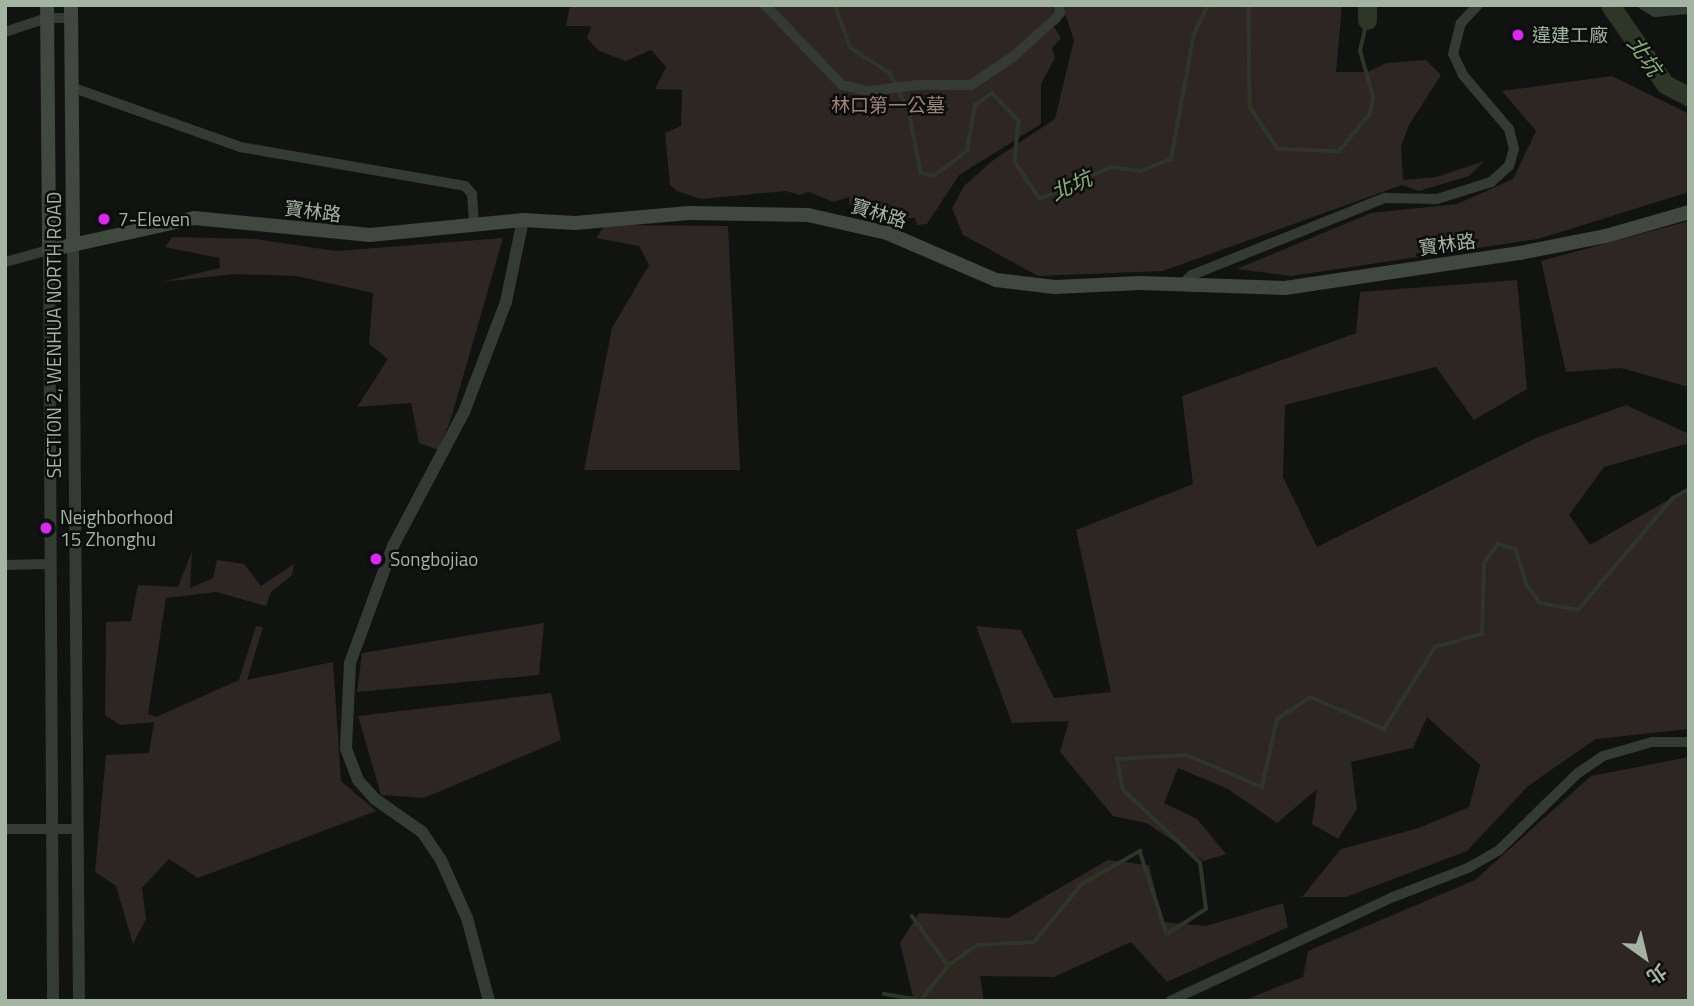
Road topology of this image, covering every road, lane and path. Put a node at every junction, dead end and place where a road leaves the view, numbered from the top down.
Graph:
1 (765, 5) edge
2 (1058, 5) edge
3 (1478, 5) edge
4 (1643, 5) edge
5 (1689, 9) edge
6 (47, 12) edge
7 (71, 12) edge
8 (5, 32) edge
9 (71, 87) junction
10 (1689, 212) edge
11 (523, 220) junction
12 (474, 224) junction
13 (73, 243) junction
14 (49, 250) junction
15 (5, 262) edge
16 (1182, 284) junction
17 (50, 564) junction
18 (5, 565) edge
19 (1689, 742) edge
20 (5, 829) edge
21 (52, 829) junction
22 (77, 829) junction
23 (53, 1001) edge
24 (79, 1001) edge
25 (489, 1001) edge
26 (1170, 1001) edge

1 - 2 street
3 - 16 street
4 - 5 street
6 - 7 street
6 - 8 street
6 - 14 main road, SECTION 2, WENHUA NORTH ROAD
7 - 9 main road, SECTION 2, WENHUA NORTH ROAD
9 - 12 street
9 - 13 main road, SECTION 2, WENHUA NORTH ROAD
10 - 16 main road, 寶林路
11 - 12 main road, 寶林路
11 - 16 main road, 寶林路
11 - 25 street
12 - 13 main road, 寶林路
13 - 14 main road, 寶林路
13 - 22 street, SECTION 2, WENHUA NORTH ROAD
14 - 15 street
14 - 17 street, SECTION 2, WENHUA NORTH ROAD
17 - 18 street
17 - 21 street, SECTION 2, WENHUA NORTH ROAD
19 - 26 street
20 - 21 street
21 - 22 street
21 - 23 street, SECTION 2, WENHUA NORTH ROAD
22 - 24 street, SECTION 2, WENHUA NORTH ROAD

